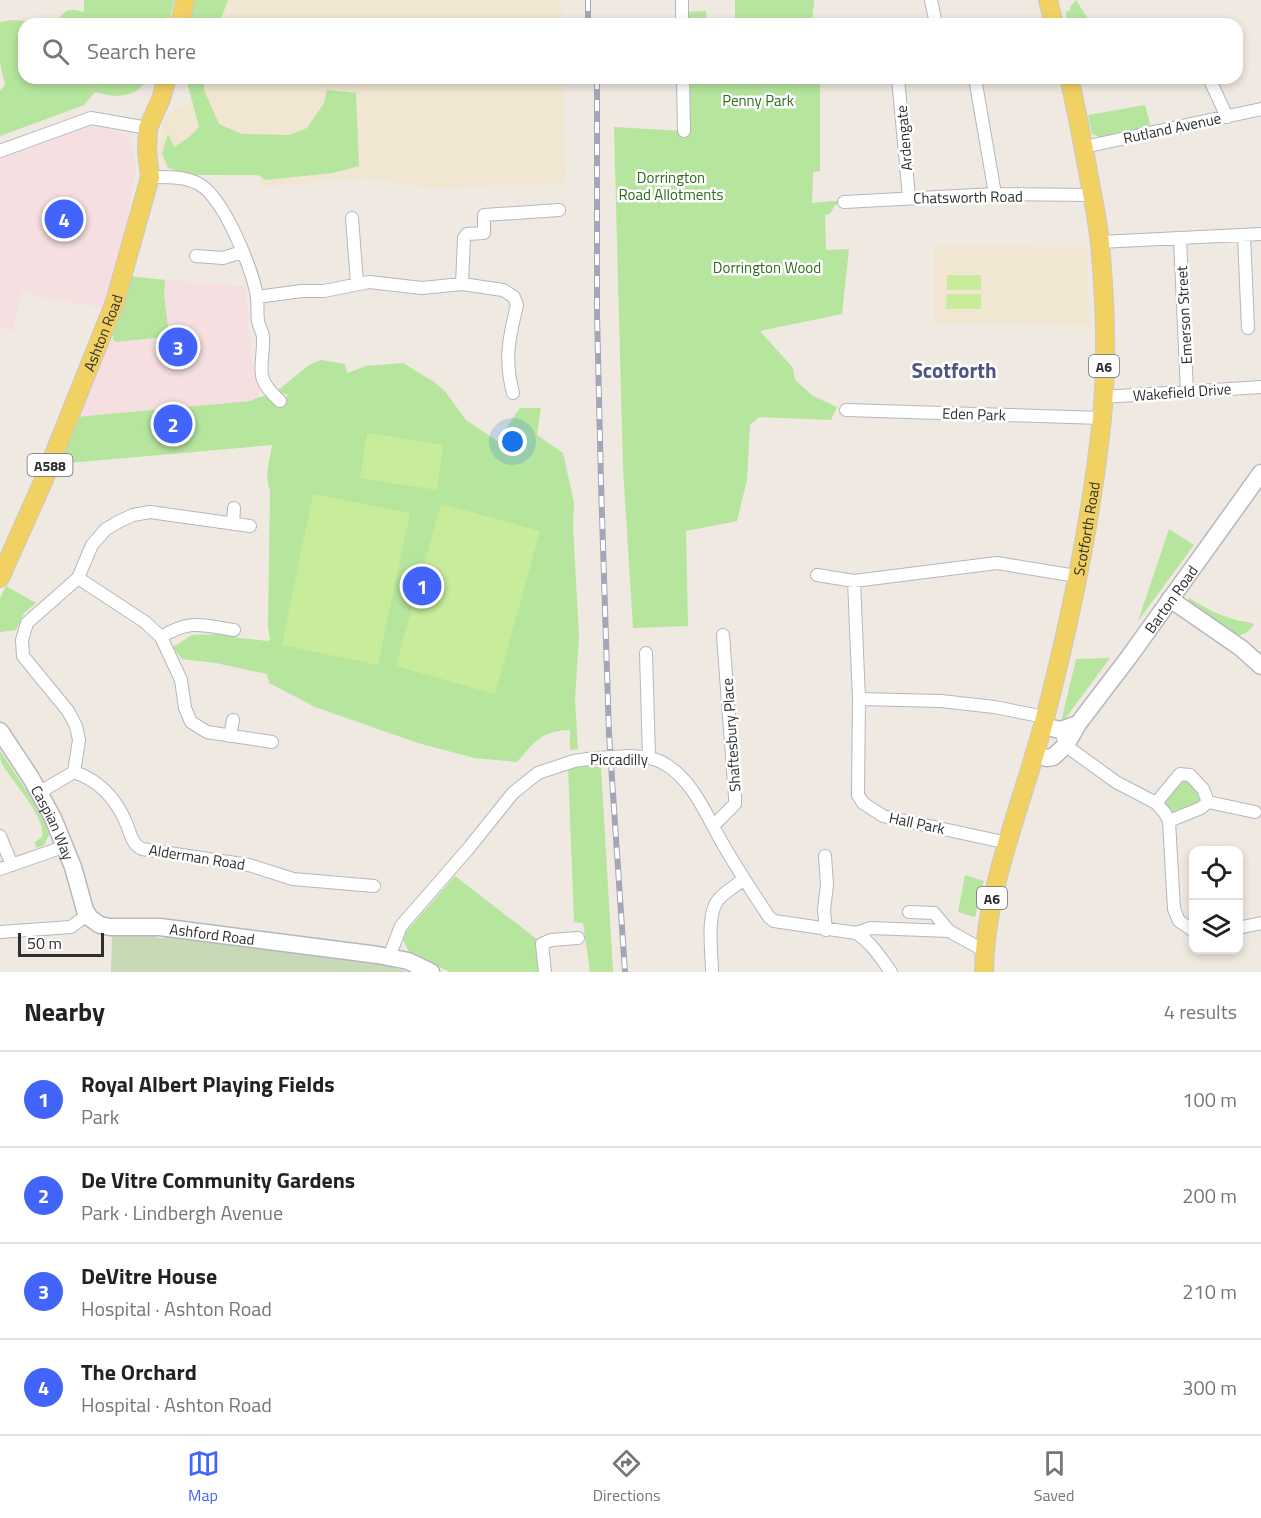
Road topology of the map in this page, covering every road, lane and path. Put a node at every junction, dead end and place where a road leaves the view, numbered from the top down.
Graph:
1 (185, 0) edge
2 (682, 0) edge
3 (931, 0) edge
4 (1052, 2) edge
5 (181, 18) edge
6 (682, 18) edge
7 (935, 18) edge
8 (1053, 18) edge
9 (165, 84) edge
10 (683, 84) edge
11 (899, 84) edge
12 (976, 84) edge
13 (1070, 84) edge
14 (1212, 84) edge
15 (1261, 109) edge
16 (1227, 117) junction
17 (148, 128) junction
18 (684, 131) dead end
19 (1084, 147) junction
20 (0, 151) edge
21 (150, 177) junction
22 (995, 194) junction
23 (1092, 195) junction
24 (909, 197) junction
25 (844, 202) dead end
26 (559, 210) dead end
27 (352, 218) dead end
28 (1261, 234) edge
29 (1244, 236) junction
30 (1180, 239) junction
31 (1100, 242) junction
32 (242, 252) junction
33 (196, 256) dead end
34 (357, 283) junction
35 (462, 284) junction
36 (257, 297) junction
37 (1248, 328) dead end
38 (1261, 387) edge
39 (1187, 392) junction
40 (513, 393) dead end
41 (1103, 398) junction
42 (280, 401) dead end
43 (846, 410) dead end
44 (1102, 418) junction
45 (1261, 473) edge
46 (234, 508) dead end
47 (232, 524) junction
48 (250, 526) dead end
49 (817, 575) dead end
50 (1076, 576) junction
51 (0, 578) edge
52 (78, 578) junction
53 (854, 581) junction
54 (1170, 599) junction
55 (234, 630) dead end
56 (723, 635) dead end
57 (161, 637) junction
58 (646, 654) dead end
59 (1261, 666) edge
60 (859, 699) junction
61 (233, 720) dead end
62 (1054, 730) junction
63 (1, 736) edge
64 (230, 736) junction
65 (272, 742) dead end
66 (1035, 755) junction
67 (649, 757) junction
68 (74, 772) junction
69 (40, 792) junction
70 (1208, 802) junction
71 (1156, 803) junction
72 (1255, 812) dead end
73 (1169, 821) junction
74 (713, 826) junction
75 (0, 836) edge
76 (1008, 843) junction
77 (66, 846) junction
78 (825, 856) dead end
79 (6, 867) edge
80 (744, 879) junction
81 (374, 886) dead end
82 (909, 912) dead end
83 (87, 915) junction
84 (1261, 923) edge
85 (1243, 926) edge
86 (1189, 928) edge
87 (826, 930) junction
88 (949, 931) junction
89 (0, 932) edge
90 (856, 933) junction
91 (579, 938) dead end
92 (984, 951) junction
93 (389, 957) junction
94 (431, 972) edge
95 (545, 972) edge
96 (712, 972) edge
97 (891, 972) edge
98 (984, 972) edge

1 - 5 main road
2 - 6 street
3 - 7 street
4 - 8 main road
9 - 17 main road, Ashton Road / A588
10 - 18 street
11 - 24 street, Ardengate
12 - 22 street
13 - 19 main road, Scotforth Road / A6
14 - 16 street
15 - 16 street, Rutland Avenue
16 - 19 street, Rutland Avenue
17 - 20 street
17 - 21 main road, Ashton Road / A588
19 - 23 main road, Scotforth Road / A6
21 - 32 street
21 - 51 main road, Ashton Road / A588
22 - 23 street, Chatsworth Road
22 - 24 street, Chatsworth Road
23 - 31 main road, Scotforth Road / A6
24 - 25 street, Chatsworth Road
26 - 35 street
27 - 34 street
28 - 29 street
29 - 30 street
29 - 37 street
30 - 31 street
30 - 39 street, Emerson Street
31 - 41 main road, Scotforth Road / A6
32 - 33 street
32 - 36 street
34 - 35 street
34 - 36 street
35 - 40 street
36 - 42 street
38 - 39 street, Wakefield Drive
39 - 41 street, Wakefield Drive
41 - 44 main road, Scotforth Road / A6
43 - 44 street, Eden Park
44 - 50 main road, Scotforth Road / A6
45 - 54 street, Barton Road
46 - 47 street
47 - 48 street
47 - 52 street
49 - 53 street
50 - 53 street
50 - 62 main road, Scotforth Road / A6
52 - 57 street
52 - 68 street
53 - 60 street, Hall Park
54 - 59 street
54 - 62 street, Barton Road
55 - 57 street
56 - 74 street, Shaftesbury Place
57 - 64 street
58 - 67 street
60 - 62 street
60 - 76 street, Hall Park
61 - 64 street
62 - 66 main road, Scotforth Road / A6
62 - 66 street
62 - 71 street
63 - 69 street, Caspian Way
64 - 65 street
66 - 76 main road, Scotforth Road / A6
67 - 74 street, Piccadilly
67 - 93 street, Piccadilly, bridge
68 - 69 street
68 - 81 street, Alderman Road
69 - 77 street, Caspian Way
70 - 71 street
70 - 72 street
70 - 73 street
71 - 73 street
73 - 86 street
74 - 80 street, Piccadilly
75 - 79 street
76 - 92 main road, Scotforth Road / A6
77 - 79 street
77 - 83 street, Caspian Way
78 - 87 street
80 - 87 street, Piccadilly
80 - 96 street
82 - 88 street
83 - 89 street
83 - 93 street, Ashford Road
84 - 85 street
87 - 90 street, Piccadilly
88 - 90 street, Piccadilly
88 - 92 street, Piccadilly
90 - 97 street
91 - 95 street
92 - 98 main road, Scotforth Road / A6
93 - 94 street, Ashford Road

